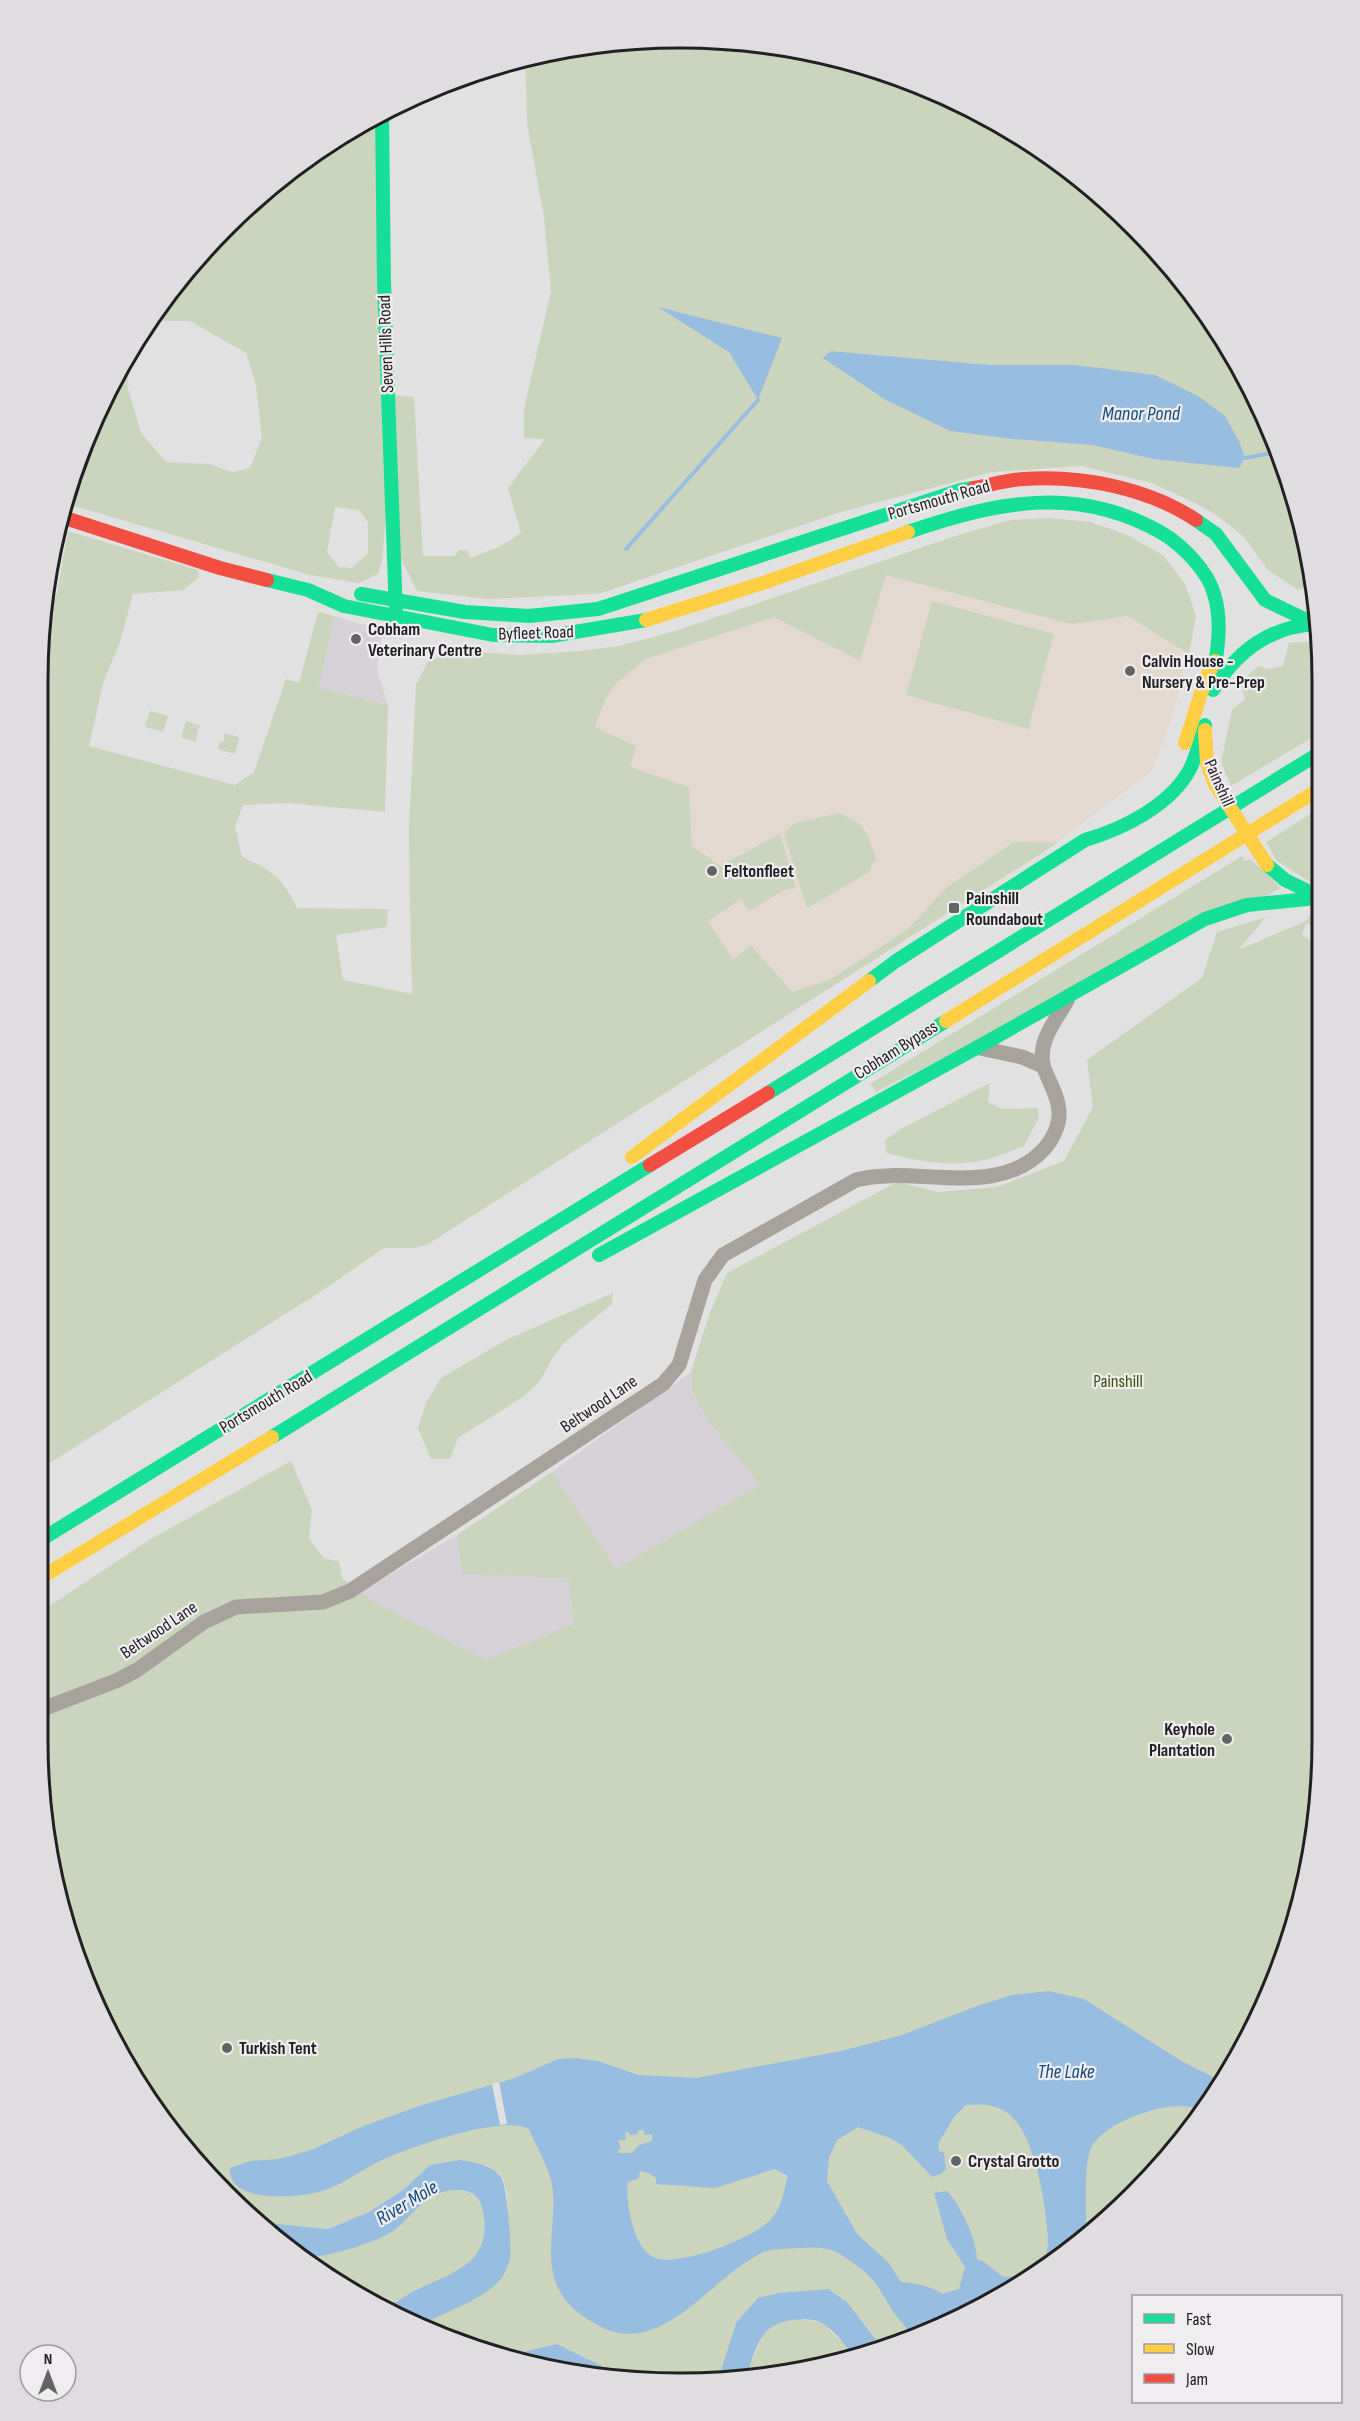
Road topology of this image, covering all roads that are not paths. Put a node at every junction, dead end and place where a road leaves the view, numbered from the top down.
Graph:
1 (382, 123) edge
2 (69, 519) edge
3 (763, 583) joint
4 (308, 590) junction
5 (402, 602) junction
6 (598, 609) joint
7 (396, 618) junction
8 (1309, 621) edge
9 (1310, 625) edge
10 (1215, 661) junction
11 (1213, 691) junction
12 (1205, 725) junction
13 (1179, 756) dead end
14 (1312, 758) edge
15 (1312, 794) edge
16 (1120, 812) dead end
17 (1085, 840) junction
18 (1312, 894) edge
19 (1312, 898) edge
20 (1071, 993) junction
21 (978, 1047) junction
22 (1043, 1066) junction
23 (591, 1259) dead end
24 (490, 1264) junction
25 (552, 1281) dead end
26 (476, 1311) junction
27 (48, 1535) edge
28 (48, 1573) edge
29 (48, 1707) edge

1 - 5 main road, Seven Hills Road
2 - 4 main road, Byfleet Road
3 - 7 main road, Byfleet Road
3 - 10 main road, Portsmouth Road
4 - 5 main road, Byfleet Road
4 - 7 main road, Byfleet Road
5 - 6 main road, Byfleet Road
5 - 7 main road, Seven Hills Road
6 - 8 main road, Portsmouth Road
9 - 11 main road, Painshill
10 - 11 main road, Portsmouth Road
10 - 13 main road
11 - 12 main road, Painshill
12 - 17 main road
12 - 18 main road, Painshill, bridge
14 - 24 main road, Cobham Bypass
15 - 26 main road, Cobham Bypass
16 - 17 main road
17 - 24 main road
19 - 20 main road
20 - 21 main road
20 - 22 street
21 - 22 street
21 - 23 main road
22 - 29 street, Beltwood Lane
24 - 27 main road, Portsmouth Road
25 - 26 main road
26 - 28 main road, Portsmouth Road

